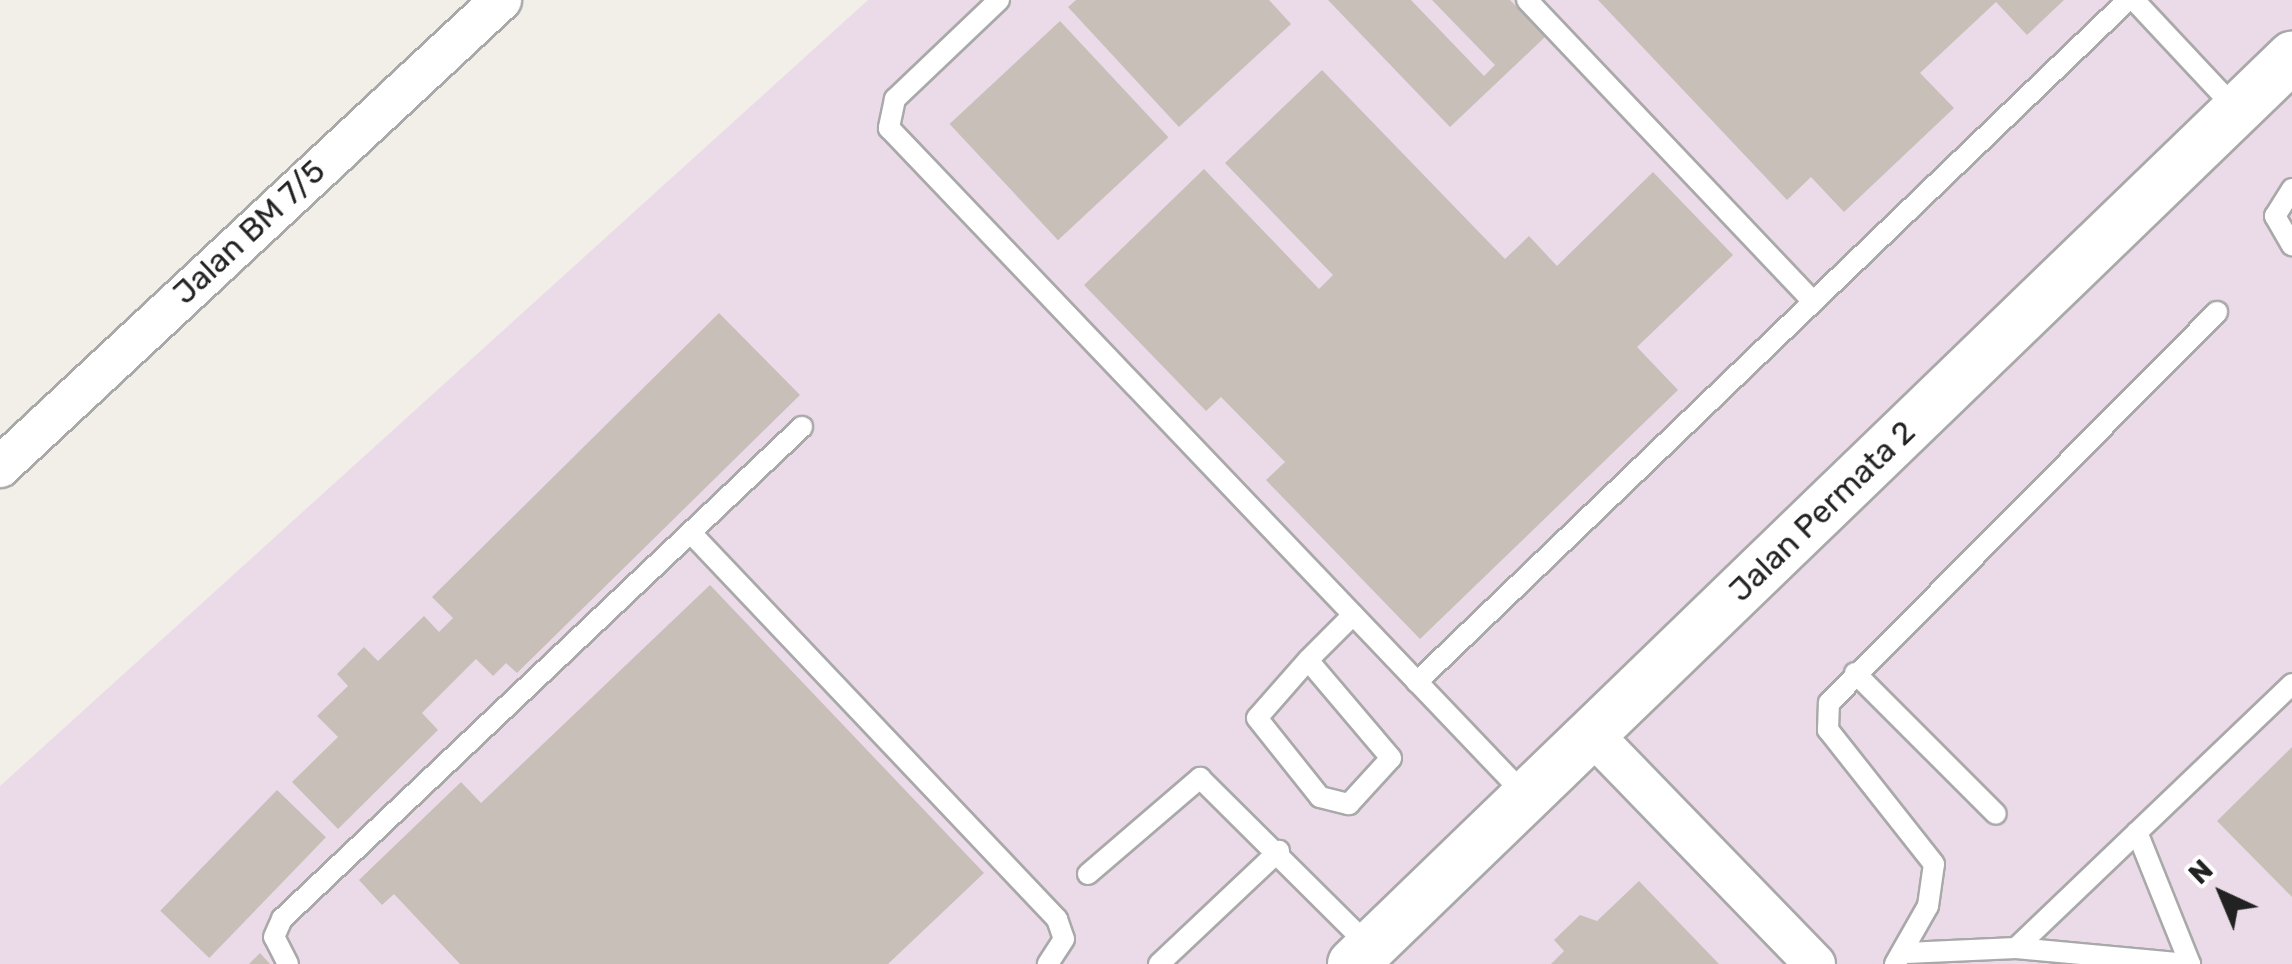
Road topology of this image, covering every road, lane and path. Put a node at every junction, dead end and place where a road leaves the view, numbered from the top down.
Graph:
1 (501, 0) edge
2 (999, 0) edge
3 (1527, 0) edge
4 (2131, 0) edge
5 (2292, 57) edge
6 (2237, 110) junction
7 (2292, 189) edge
8 (2292, 245) edge
9 (1814, 301) junction
10 (2217, 312) dead end
11 (802, 427) dead end
12 (0, 468) edge
13 (691, 533) junction
14 (1353, 616) junction
15 (1308, 660) junction
16 (1855, 673) junction
17 (1417, 682) junction
18 (2292, 684) edge
19 (1592, 734) junction
20 (1526, 796) junction
21 (1996, 814) dead end
22 (2138, 832) junction
23 (1279, 851) junction
24 (1088, 874) dead end
25 (2016, 948) junction
26 (1362, 956) edge
27 (1901, 959) edge
28 (288, 964) edge
29 (1048, 964) edge
30 (1158, 964) edge
31 (1815, 964) edge
32 (2190, 964) edge

1 - 12 street, Jalan BM 7/5
2 - 14 lane
3 - 9 lane
4 - 6 lane
4 - 9 lane
5 - 6 street, Jalan Permata 2
6 - 19 street, Jalan Permata 2
7 - 8 lane
9 - 17 lane
10 - 16 lane
11 - 13 lane
13 - 28 lane
13 - 29 lane
14 - 15 lane
14 - 17 lane
15 - 15 lane
16 - 21 lane
16 - 27 lane
17 - 20 lane
18 - 22 lane
19 - 20 street, Jalan Permata 2
19 - 31 street
20 - 26 street, Jalan Permata 2
22 - 25 lane
22 - 32 lane
23 - 24 lane
23 - 26 lane
23 - 30 lane
25 - 27 lane
25 - 32 lane

